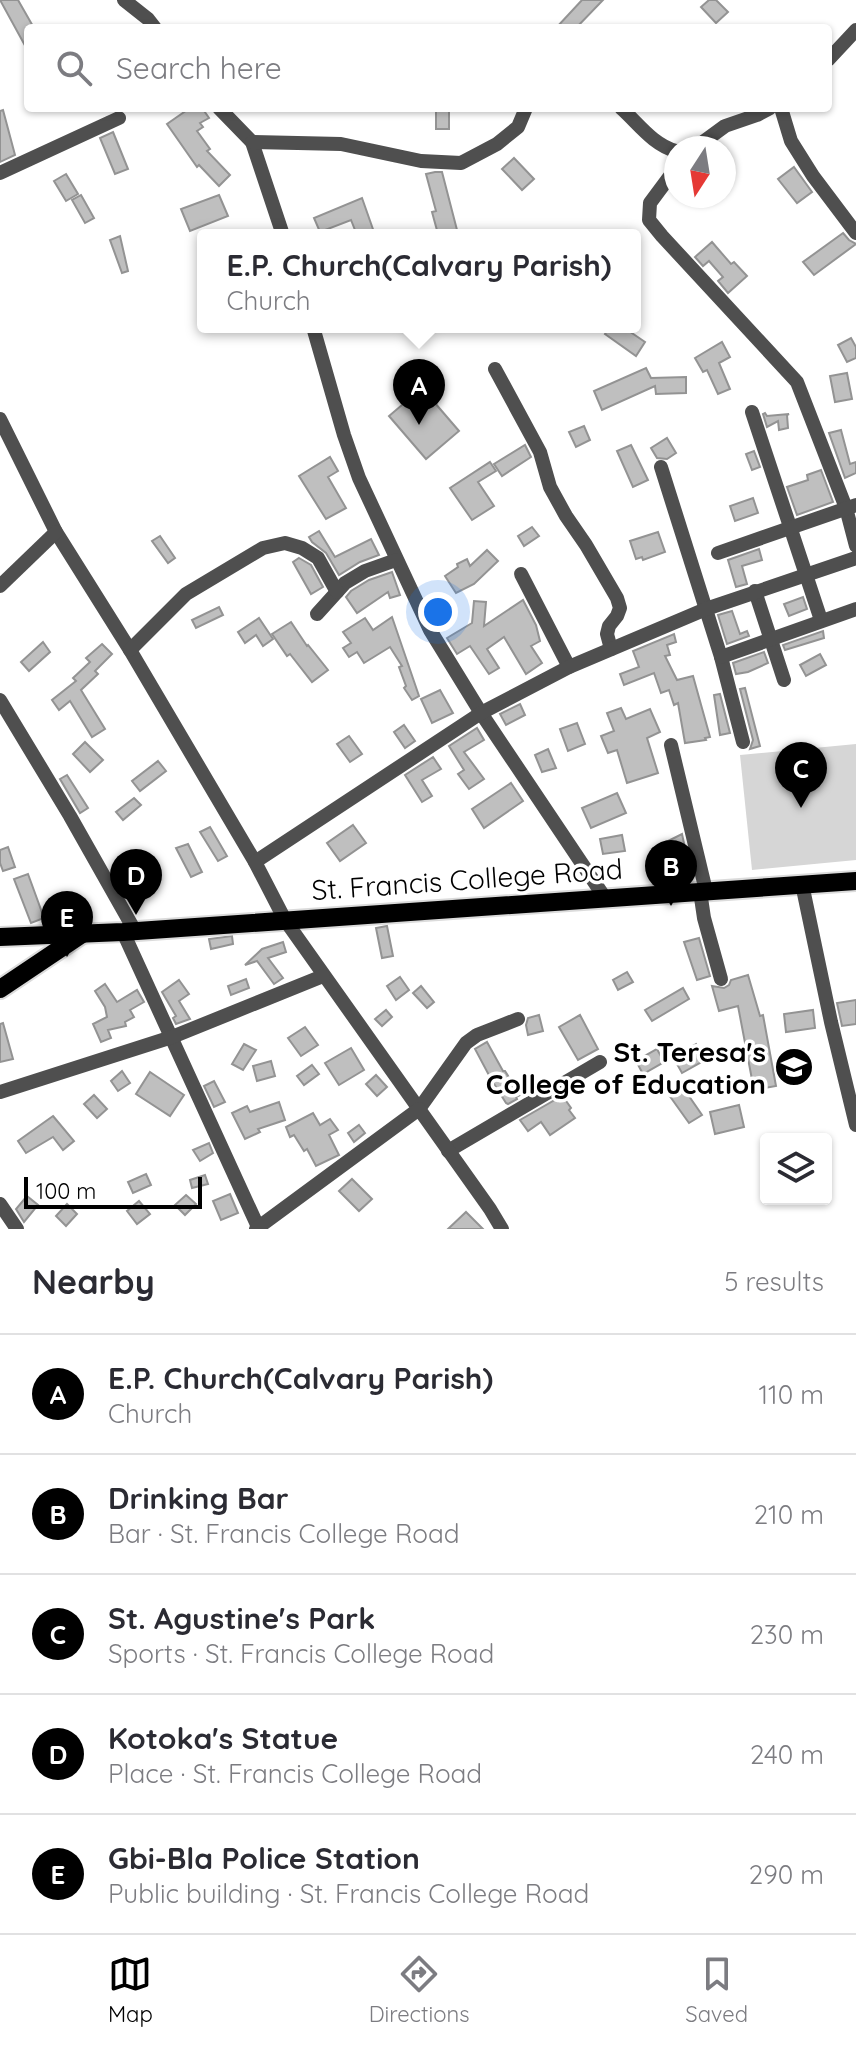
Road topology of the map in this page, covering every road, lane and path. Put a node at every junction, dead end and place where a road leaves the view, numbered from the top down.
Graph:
1 (124, 0) edge
2 (152, 24) edge
3 (856, 30) edge
4 (832, 56) edge
5 (223, 112) edge
6 (524, 112) edge
7 (625, 112) edge
8 (763, 112) edge
9 (782, 112) edge
10 (119, 118) dead end
11 (711, 136) edge
12 (252, 142) junction
13 (664, 147) edge
14 (0, 173) edge
15 (664, 184) edge
16 (281, 229) edge
17 (856, 233) edge
18 (315, 333) edge
19 (495, 369) dead end
20 (752, 412) dead end
21 (0, 419) edge
22 (661, 467) dead end
23 (851, 506) edge
24 (790, 528) junction
25 (56, 532) junction
26 (856, 546) edge
27 (718, 553) dead end
28 (856, 558) edge
29 (396, 560) junction
30 (521, 574) dead end
31 (807, 575) junction
32 (0, 586) edge
33 (755, 591) junction
34 (337, 592) junction
35 (706, 609) junction
36 (856, 609) edge
37 (317, 614) dead end
38 (821, 620) junction
39 (771, 640) junction
40 (611, 649) junction
41 (130, 650) junction
42 (721, 657) junction
43 (569, 667) junction
44 (784, 680) dead end
45 (0, 700) edge
46 (481, 713) junction
47 (743, 742) dead end
48 (671, 745) dead end
49 (255, 862) junction
50 (856, 881) edge
51 (802, 884) junction
52 (703, 891) junction
53 (605, 898) junction
54 (285, 920) junction
55 (129, 932) junction
56 (82, 934) junction
57 (0, 937) edge
58 (323, 976) junction
59 (721, 979) dead end
60 (0, 989) edge
61 (518, 1019) dead end
62 (172, 1037) junction
63 (600, 1062) dead end
64 (0, 1092) edge
65 (419, 1109) junction
66 (856, 1125) edge
67 (448, 1151) junction
68 (0, 1204) edge
69 (258, 1228) edge
70 (17, 1229) edge
71 (502, 1229) edge

1 - 2 street
3 - 4 street
5 - 12 street
6 - 12 street
7 - 13 street
8 - 11 street
9 - 17 street
10 - 14 street
12 - 16 street
15 - 23 street
18 - 29 street
19 - 40 street
20 - 24 street
21 - 25 street
22 - 35 street
23 - 24 street
23 - 26 street
24 - 27 street
24 - 31 street
25 - 32 street
25 - 41 street
28 - 31 street
29 - 34 street
29 - 46 street
30 - 43 street
31 - 33 street
31 - 38 street
33 - 35 street
33 - 39 street
34 - 37 street
34 - 41 street
35 - 40 street
35 - 42 street
36 - 38 street
38 - 39 street
39 - 42 street
39 - 44 street
40 - 43 street
41 - 49 street
42 - 47 street
43 - 46 street
45 - 55 street
46 - 49 street
46 - 53 street
48 - 52 street
49 - 54 street
50 - 51 main road, St. Francis College Road
51 - 52 main road, St. Francis College Road
51 - 66 street
52 - 53 main road, St. Francis College Road
52 - 59 street
53 - 54 main road, St. Francis College Road
54 - 55 main road, St. Francis College Road
54 - 58 street
55 - 56 main road, St. Francis College Road
55 - 62 street
56 - 57 main road, St. Francis College Road
56 - 60 main road
58 - 62 street
58 - 65 street
61 - 65 street
62 - 64 street
62 - 69 street
63 - 67 street
65 - 67 street
65 - 69 street
67 - 71 street
68 - 70 street

